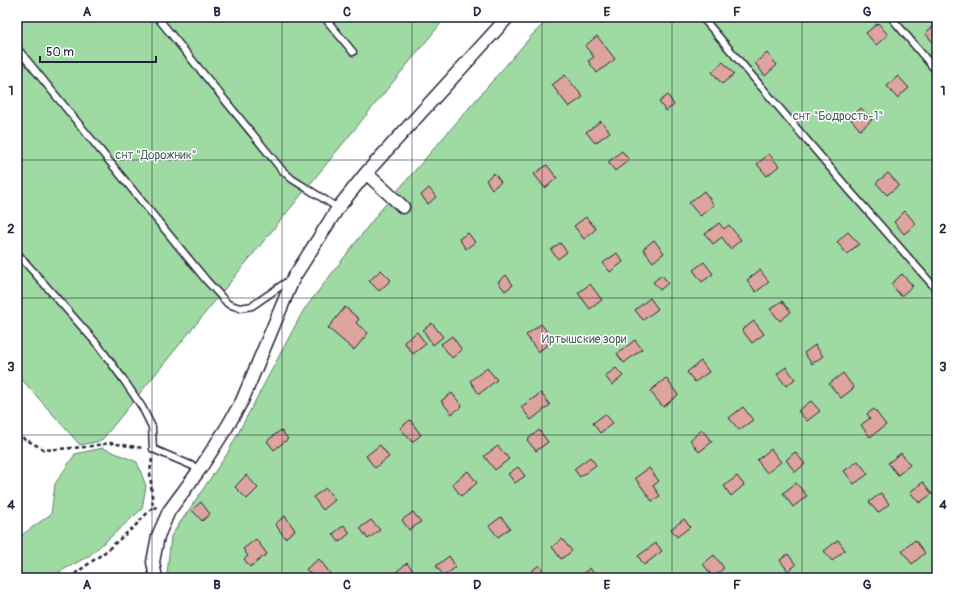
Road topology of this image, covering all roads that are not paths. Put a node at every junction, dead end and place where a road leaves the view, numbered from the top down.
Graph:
1 (157, 17) edge
2 (324, 17) edge
3 (508, 17) edge
4 (702, 17) edge
5 (891, 17) edge
6 (17, 48) edge
7 (353, 52) dead end
8 (937, 72) edge
9 (366, 173) junction
10 (403, 207) dead end
11 (338, 208) junction
12 (17, 253) edge
13 (294, 277) junction
14 (937, 290) edge
15 (200, 469) junction
16 (156, 578) edge

1 - 11 lane
2 - 7 lane
3 - 9 street
4 - 14 lane
5 - 8 lane
6 - 13 lane
9 - 10 street
9 - 11 street
11 - 13 street
12 - 15 lane
13 - 15 street
15 - 16 street

